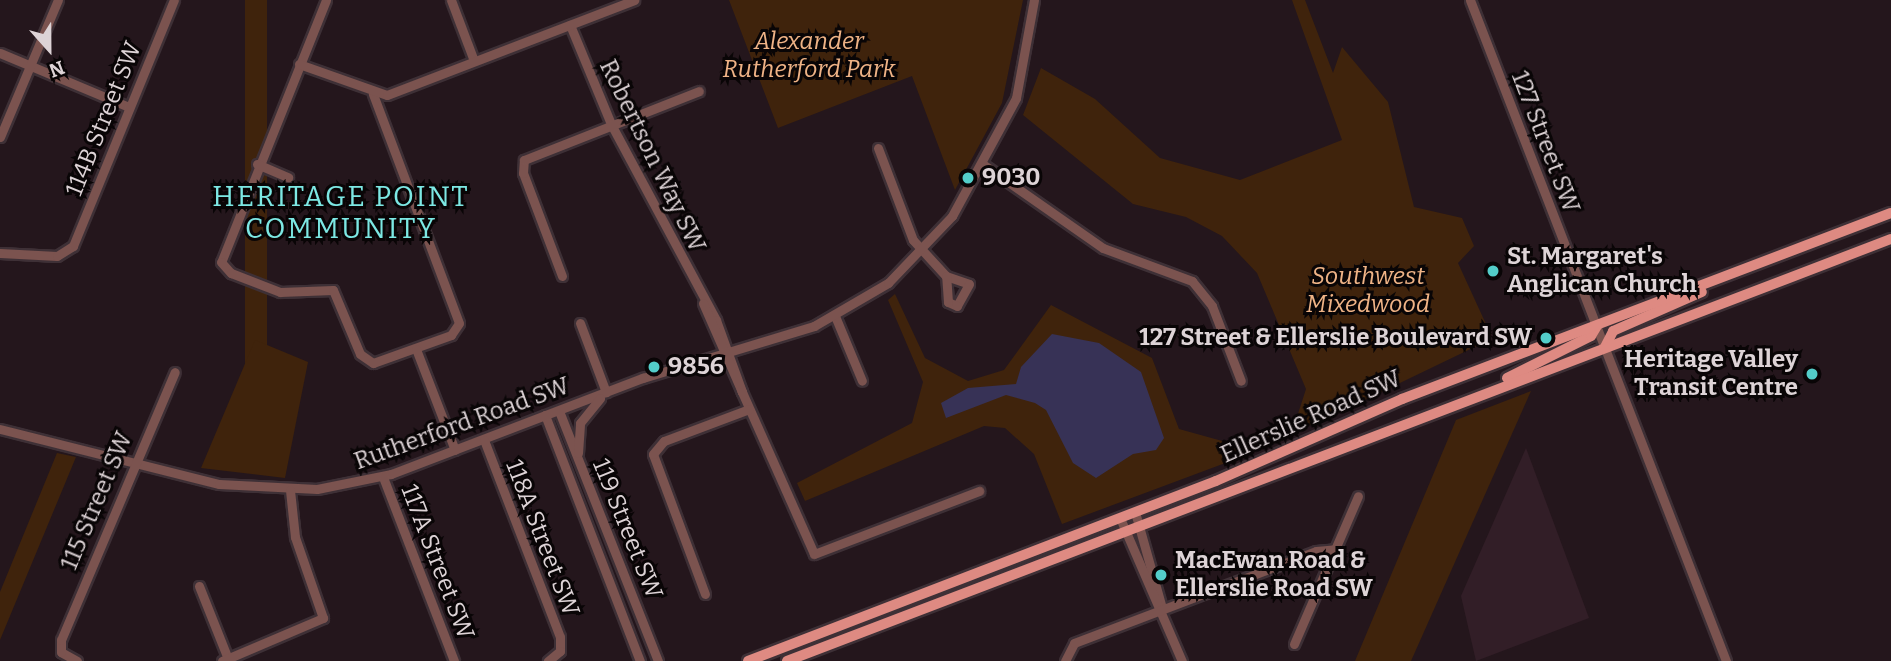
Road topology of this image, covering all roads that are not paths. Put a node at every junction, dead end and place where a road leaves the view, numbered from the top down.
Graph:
1 (58, 0) edge
2 (174, 0) edge
3 (326, 0) edge
4 (450, 0) edge
5 (634, 0) edge
6 (1034, 0) edge
7 (1470, 0) edge
8 (570, 25) junction
9 (0, 54) edge
10 (474, 61) junction
11 (299, 64) junction
12 (31, 66) junction
13 (699, 90) dead end
14 (373, 94) junction
15 (129, 107) junction
16 (611, 124) junction
17 (0, 137) edge
18 (878, 148) dead end
19 (257, 164) junction
20 (984, 165) junction
21 (288, 177) dead end
22 (1891, 214) edge
23 (1891, 239) edge
24 (922, 252) junction
25 (0, 253) edge
26 (1758, 264) junction
27 (562, 276) dead end
28 (946, 276) dead end
29 (835, 316) junction
30 (580, 323) dead end
31 (1597, 326) junction
32 (1605, 347) junction
33 (416, 349) junction
34 (725, 352) junction
35 (176, 372) dead end
36 (862, 381) dead end
37 (1241, 381) dead end
38 (606, 392) junction
39 (749, 409) junction
40 (559, 411) junction
41 (1437, 412) junction
42 (545, 415) junction
43 (0, 429) edge
44 (484, 440) junction
45 (455, 450) junction
46 (135, 460) junction
47 (579, 460) junction
48 (383, 477) junction
49 (290, 490) junction
50 (979, 491) dead end
51 (1358, 496) dead end
52 (1135, 512) junction
53 (1120, 518) junction
54 (1140, 526) junction
55 (1125, 532) junction
56 (1338, 549) junction
57 (199, 586) dead end
58 (705, 594) dead end
59 (1162, 610) junction
60 (1294, 644) dead end
61 (225, 660) edge
62 (77, 661) edge
63 (454, 661) edge
64 (548, 661) edge
65 (640, 661) edge
66 (658, 661) edge
67 (748, 661) edge
68 (787, 661) edge
69 (1065, 661) edge
70 (1182, 661) edge
71 (1726, 661) edge

1 - 12 street
2 - 15 street, 114B Street SW
3 - 11 street
4 - 10 street
5 - 8 street
6 - 20 street, Rutherford Road SW
7 - 31 street, 127 Street SW
8 - 10 street
8 - 16 street, Robertson Way SW
9 - 12 street
10 - 14 street
11 - 14 street
11 - 19 street
12 - 15 street
12 - 17 street
13 - 16 street
14 - 33 street
15 - 25 street, 114B Street SW
16 - 27 street
16 - 34 street, Robertson Way SW
18 - 24 street
19 - 21 street
19 - 33 street
20 - 24 street, Rutherford Road SW
20 - 37 street
22 - 26 main road, Ellerslie Road SW
23 - 32 main road, Ellerslie Road SW
24 - 28 street
24 - 29 street, Rutherford Road SW
26 - 31 main road, Ellerslie Road SW
26 - 32 main road
29 - 34 street, Rutherford Road SW
29 - 36 street
30 - 38 street, Rutherford Road SW
31 - 32 street, 127 Street SW
31 - 41 main road
31 - 52 main road, Ellerslie Road SW
32 - 41 main road, Ellerslie Road SW
32 - 71 street, 127 Street SW
33 - 45 street
34 - 38 street, Rutherford Road SW
34 - 39 street, Robertson Way SW
35 - 46 street, 115 Street SW
38 - 40 street, Rutherford Road SW
38 - 47 street
39 - 50 street, Robertson Way SW
39 - 58 street
40 - 42 street, Rutherford Road SW
40 - 47 street, 119 Street SW
41 - 54 main road, Ellerslie Road SW
42 - 44 street, Rutherford Road SW
42 - 65 street, 119 Street SW
43 - 46 street, Rutherford Road SW
44 - 45 street, Rutherford Road SW
44 - 64 street, 118A Street SW
45 - 48 street, Rutherford Road SW
46 - 49 street, Rutherford Road SW
46 - 62 street, 115 Street SW
47 - 66 street, 119 Street SW
48 - 49 street, Rutherford Road SW
48 - 63 street, 117A Street SW
49 - 61 street
51 - 56 street
52 - 53 main road, Ellerslie Road SW
52 - 54 street
53 - 55 street
53 - 67 main road, Ellerslie Road SW
54 - 55 main road, Ellerslie Road SW
54 - 59 street
55 - 59 street
55 - 68 main road, Ellerslie Road SW
56 - 59 street
56 - 60 street
57 - 61 street
59 - 69 street
59 - 70 street

